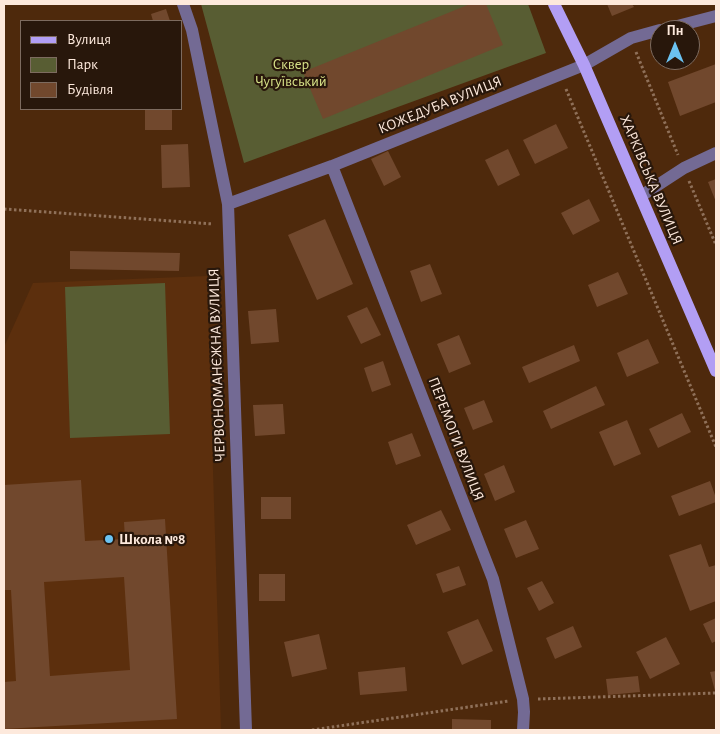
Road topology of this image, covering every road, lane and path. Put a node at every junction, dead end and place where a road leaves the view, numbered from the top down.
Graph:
1 (183, 4) edge
2 (554, 4) edge
3 (716, 16) edge
4 (700, 20) edge
5 (650, 33) edge
6 (631, 38) junction
7 (584, 65) junction
8 (560, 75) junction
9 (716, 153) edge
10 (332, 166) junction
11 (684, 168) junction
12 (641, 196) junction
13 (228, 204) junction
14 (4, 208) edge
15 (229, 225) junction
16 (716, 245) edge
17 (716, 371) edge
18 (716, 447) edge
19 (246, 730) edge
20 (523, 730) edge

1 - 13 street, ЧЕРВОНОМАНЄЖНА ВУЛИЦЯ
2 - 7 main road, ХАРКІВСЬКА ВУЛИЦЯ
3 - 4 street, КОЖЕДУБА ВУЛИЦЯ
5 - 6 street, КОЖЕДУБА ВУЛИЦЯ
6 - 7 street, КОЖЕДУБА ВУЛИЦЯ
6 - 11 path
7 - 8 street, КОЖЕДУБА ВУЛИЦЯ
7 - 12 main road, ХАРКІВСЬКА ВУЛИЦЯ
8 - 10 street, КОЖЕДУБА ВУЛИЦЯ
8 - 18 path
9 - 11 street
10 - 13 street, КОЖЕДУБА ВУЛИЦЯ
10 - 20 street, ПЕРЕМОГИ ВУЛИЦЯ
11 - 12 street
11 - 16 path
12 - 17 main road, ХАРКІВСЬКА ВУЛИЦЯ
13 - 15 street, ЧЕРВОНОМАНЄЖНА ВУЛИЦЯ
14 - 15 path
15 - 19 street, ЧЕРВОНОМАНЄЖНА ВУЛИЦЯ

